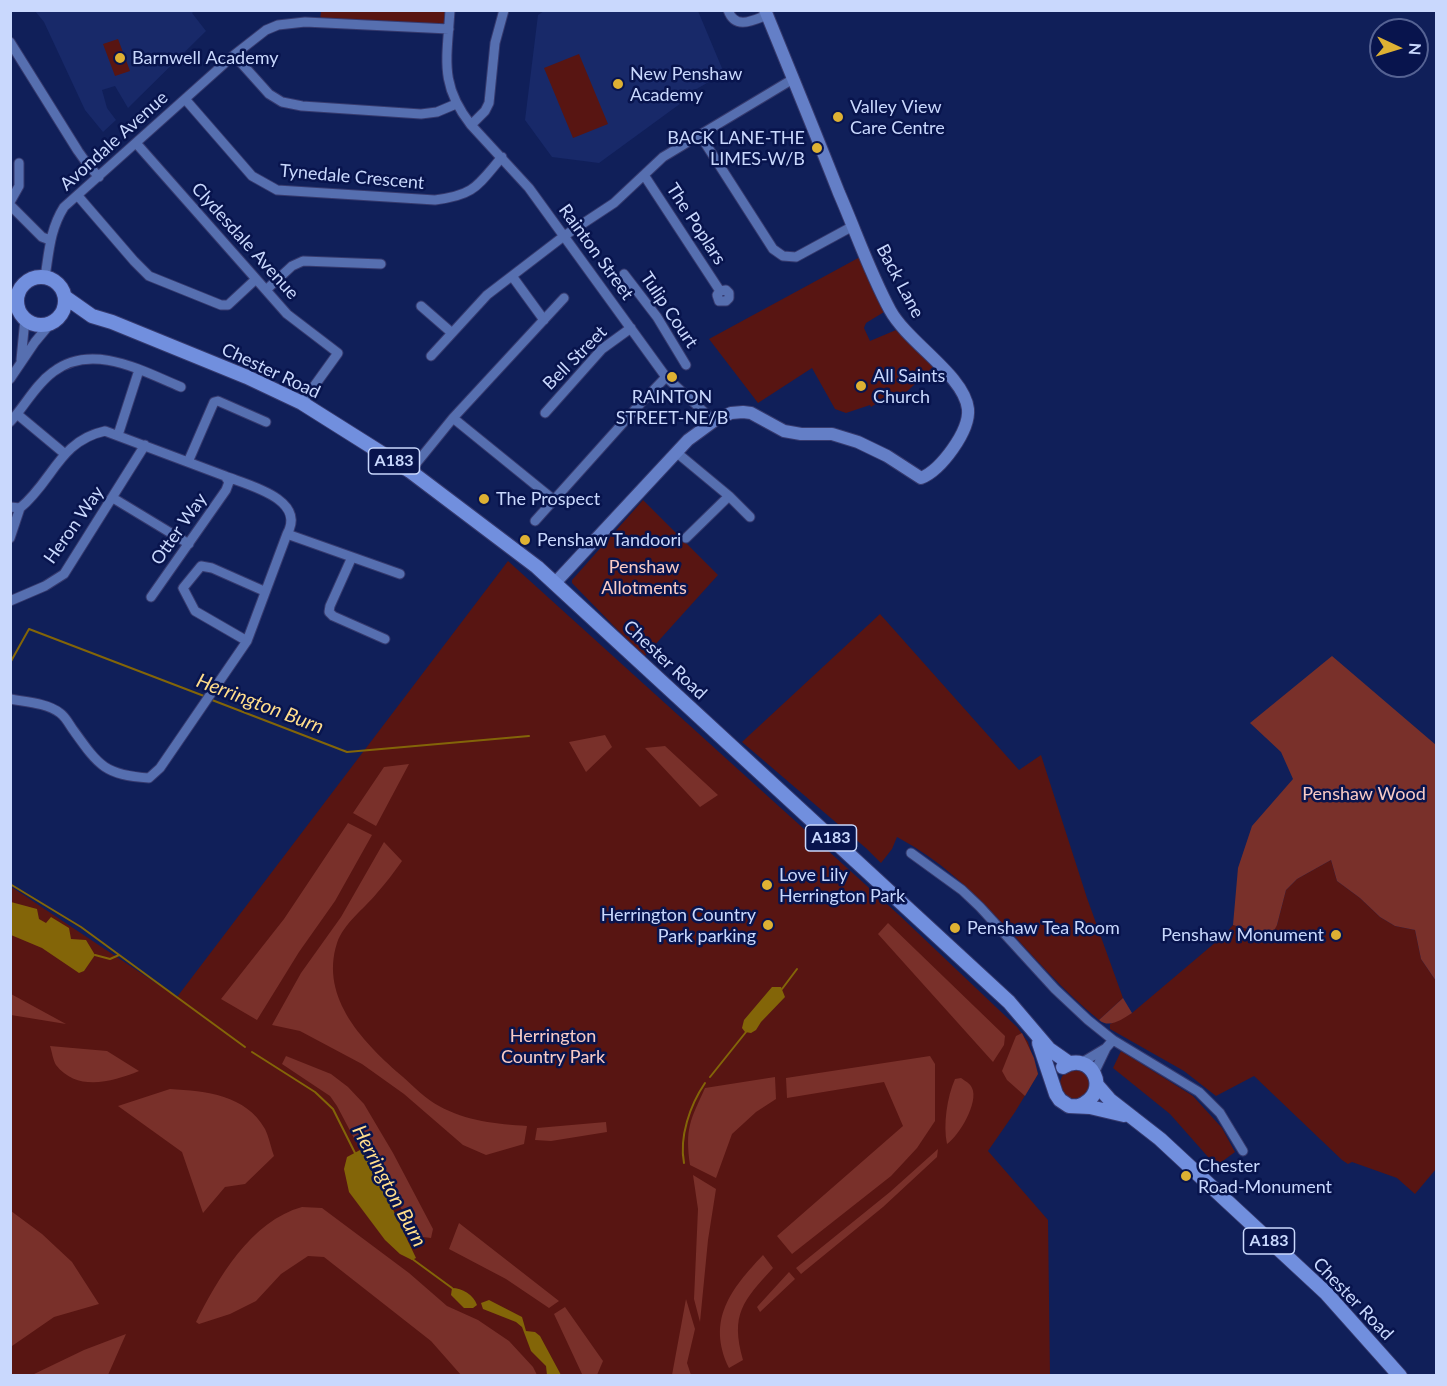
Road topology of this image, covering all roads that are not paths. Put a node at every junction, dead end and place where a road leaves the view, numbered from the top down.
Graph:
1 (321, 10) edge
2 (450, 10) edge
3 (504, 10) edge
4 (728, 10) edge
5 (766, 13) edge
6 (320, 22) junction
7 (448, 29) junction
8 (10, 42) edge
9 (234, 55) junction
10 (793, 79) junction
11 (185, 99) junction
12 (456, 104) junction
13 (471, 125) junction
14 (700, 135) junction
15 (136, 143) junction
16 (502, 157) junction
17 (19, 163) dead end
18 (644, 175) junction
19 (99, 177) junction
20 (78, 196) junction
21 (10, 204) edge
22 (853, 226) junction
23 (564, 236) junction
24 (50, 240) junction
25 (381, 264) dead end
26 (624, 274) dead end
27 (512, 276) junction
28 (45, 277) junction
29 (256, 279) junction
30 (10, 281) edge
31 (25, 282) junction
32 (266, 290) junction
33 (720, 291) dead end
34 (65, 297) junction
35 (564, 298) dead end
36 (421, 306) dead end
37 (18, 309) edge
38 (92, 316) junction
39 (56, 319) junction
40 (544, 320) junction
41 (633, 331) junction
42 (452, 333) junction
43 (431, 356) dead end
44 (20, 365) junction
45 (686, 365) dead end
46 (139, 370) junction
47 (666, 377) junction
48 (10, 379) edge
49 (181, 387) dead end
50 (302, 403) junction
51 (545, 413) dead end
52 (14, 418) edge
53 (453, 418) junction
54 (714, 421) junction
55 (266, 422) dead end
56 (118, 435) junction
57 (145, 445) junction
58 (676, 452) junction
59 (65, 454) junction
60 (188, 462) junction
61 (410, 471) junction
62 (227, 477) junction
63 (729, 496) junction
64 (113, 498) junction
65 (554, 500) junction
66 (15, 508) edge
67 (750, 517) dead end
68 (535, 520) dead end
69 (286, 534) junction
70 (10, 538) edge
71 (686, 538) dead end
72 (189, 544) junction
73 (352, 557) junction
74 (400, 574) dead end
75 (555, 584) junction
76 (264, 591) junction
77 (151, 597) dead end
78 (10, 601) edge
79 (385, 639) dead end
80 (247, 641) junction
81 (10, 699) edge
82 (911, 853) dead end
83 (1036, 1036) junction
84 (1113, 1040) junction
85 (1106, 1048) junction
86 (1075, 1063) junction
87 (1096, 1079) junction
88 (1053, 1084) junction
89 (1079, 1106) junction
90 (1129, 1116) junction
91 (1243, 1151) dead end
92 (1400, 1376) edge

1 - 6 street
2 - 7 street, Rainton Street
3 - 13 street
4 - 5 street
5 - 10 street, Back Lane
6 - 7 street, Avondale Avenue
6 - 9 street, Avondale Avenue
7 - 12 street, Rainton Street
8 - 19 street
9 - 11 street, Avondale Avenue
9 - 12 street
10 - 14 street
10 - 22 street, Back Lane
11 - 15 street, Avondale Avenue
11 - 16 street, Tynedale Crescent
12 - 13 street, Rainton Street
13 - 16 street, Rainton Street
14 - 18 street
14 - 22 street
15 - 19 street, Avondale Avenue
15 - 29 street, Clydesdale Avenue
16 - 23 street, Rainton Street
17 - 21 street
18 - 23 street
18 - 33 street, The Poplars
19 - 20 street, Avondale Avenue
20 - 24 street, Avondale Avenue
20 - 29 street
21 - 24 street
22 - 54 street, Back Lane
23 - 27 street
23 - 41 street, Rainton Street
24 - 28 street, Avondale Avenue
25 - 32 street
26 - 45 street, Tulip Court
27 - 40 street
27 - 42 street
28 - 31 main road
28 - 34 main road
29 - 32 street, Clydesdale Avenue
30 - 31 main road
31 - 37 main road
32 - 50 street, Clydesdale Avenue
34 - 38 main road, A183
34 - 39 main road
35 - 40 street
36 - 42 street
37 - 39 main road
37 - 44 street
38 - 39 main road, A183
38 - 50 main road, Chester Road / A183
39 - 44 street
40 - 53 street
41 - 47 street, Rainton Street
41 - 51 street, Bell Street
42 - 43 street
44 - 48 street
46 - 49 street
46 - 52 street
46 - 56 street
47 - 54 street, Rainton Street
47 - 65 street
50 - 61 main road, Chester Road / A183
52 - 59 street
53 - 61 street
53 - 65 street
54 - 58 street
55 - 60 street
56 - 57 street
56 - 59 street
57 - 60 street
57 - 64 street, Heron Way
58 - 63 street
58 - 75 street
59 - 66 street
60 - 62 street
61 - 75 main road, Chester Road / A183
62 - 69 street
62 - 72 street, Otter Way
63 - 67 street
63 - 71 street
64 - 72 street
64 - 78 street, Heron Way
65 - 68 street
66 - 70 street
69 - 73 street
69 - 76 street
72 - 77 street, Otter Way
73 - 74 street
73 - 79 street
75 - 83 main road, Chester Road / A183
76 - 80 street
76 - 80 street
80 - 81 street
82 - 84 street
83 - 86 main road, Chester Road / A183
83 - 88 main road, Chester Road / A183
84 - 85 street
84 - 91 street
85 - 86 street
85 - 87 street
86 - 87 main road
86 - 88 main road
87 - 89 main road
87 - 90 main road, A183
88 - 89 main road
89 - 90 main road, Chester Road / A183
90 - 92 main road, Chester Road / A183

